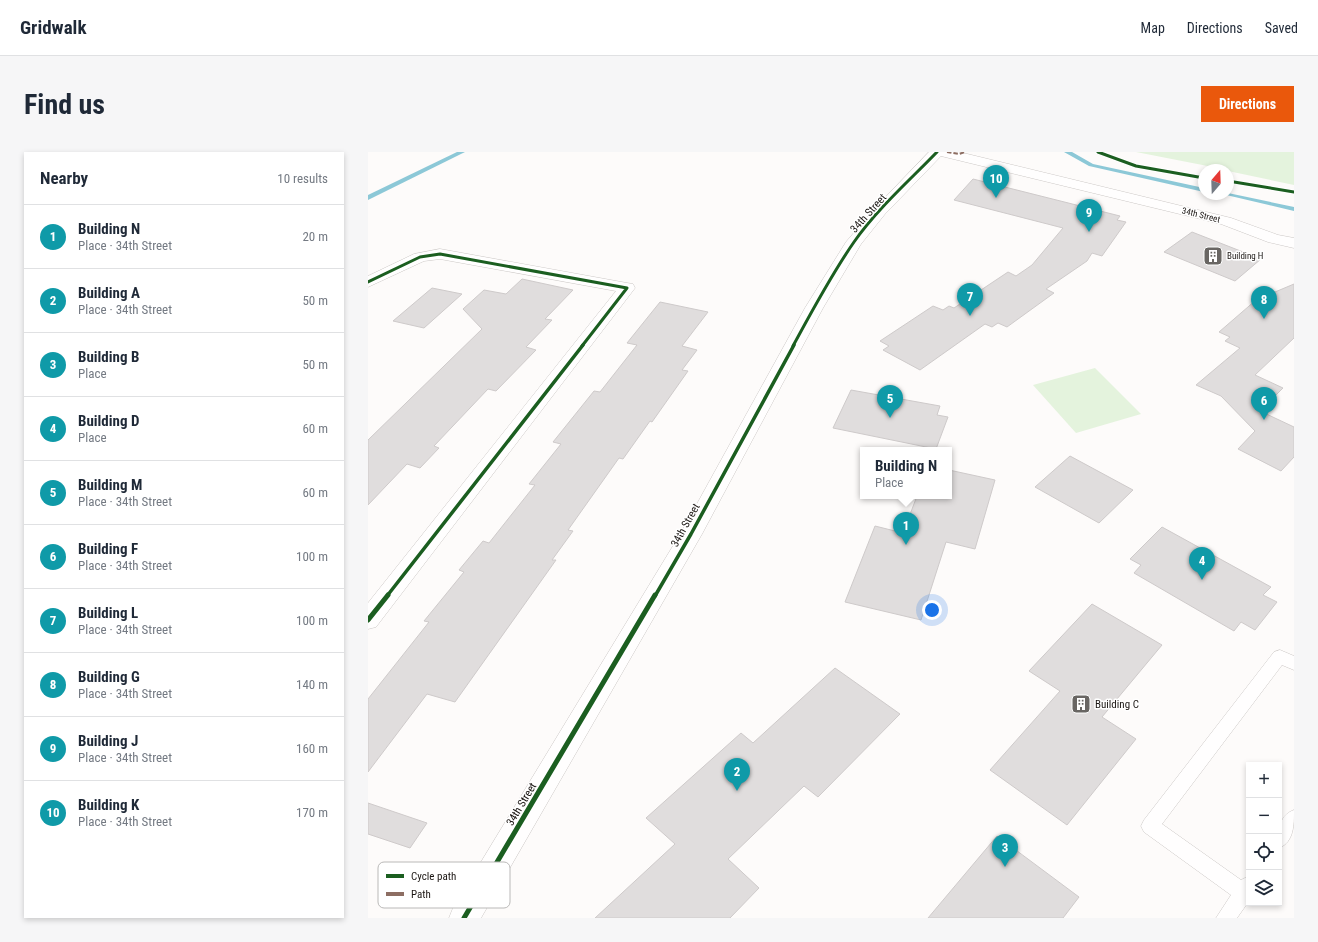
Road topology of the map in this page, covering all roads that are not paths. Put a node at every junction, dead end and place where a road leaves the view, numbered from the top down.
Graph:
1 (937, 152) edge
2 (942, 152) edge
3 (1293, 244) edge
4 (368, 282) edge
5 (368, 620) edge
6 (1294, 664) edge
7 (1294, 818) edge
8 (1282, 836) edge
9 (497, 862) edge
10 (1246, 889) edge
11 (470, 908) edge
12 (464, 918) edge
13 (1226, 918) edge

1 - 9 street, 34th Street
2 - 3 street, 34th Street
4 - 5 street
6 - 10 lane
7 - 8 lane
10 - 13 lane
11 - 12 street, 34th Street

